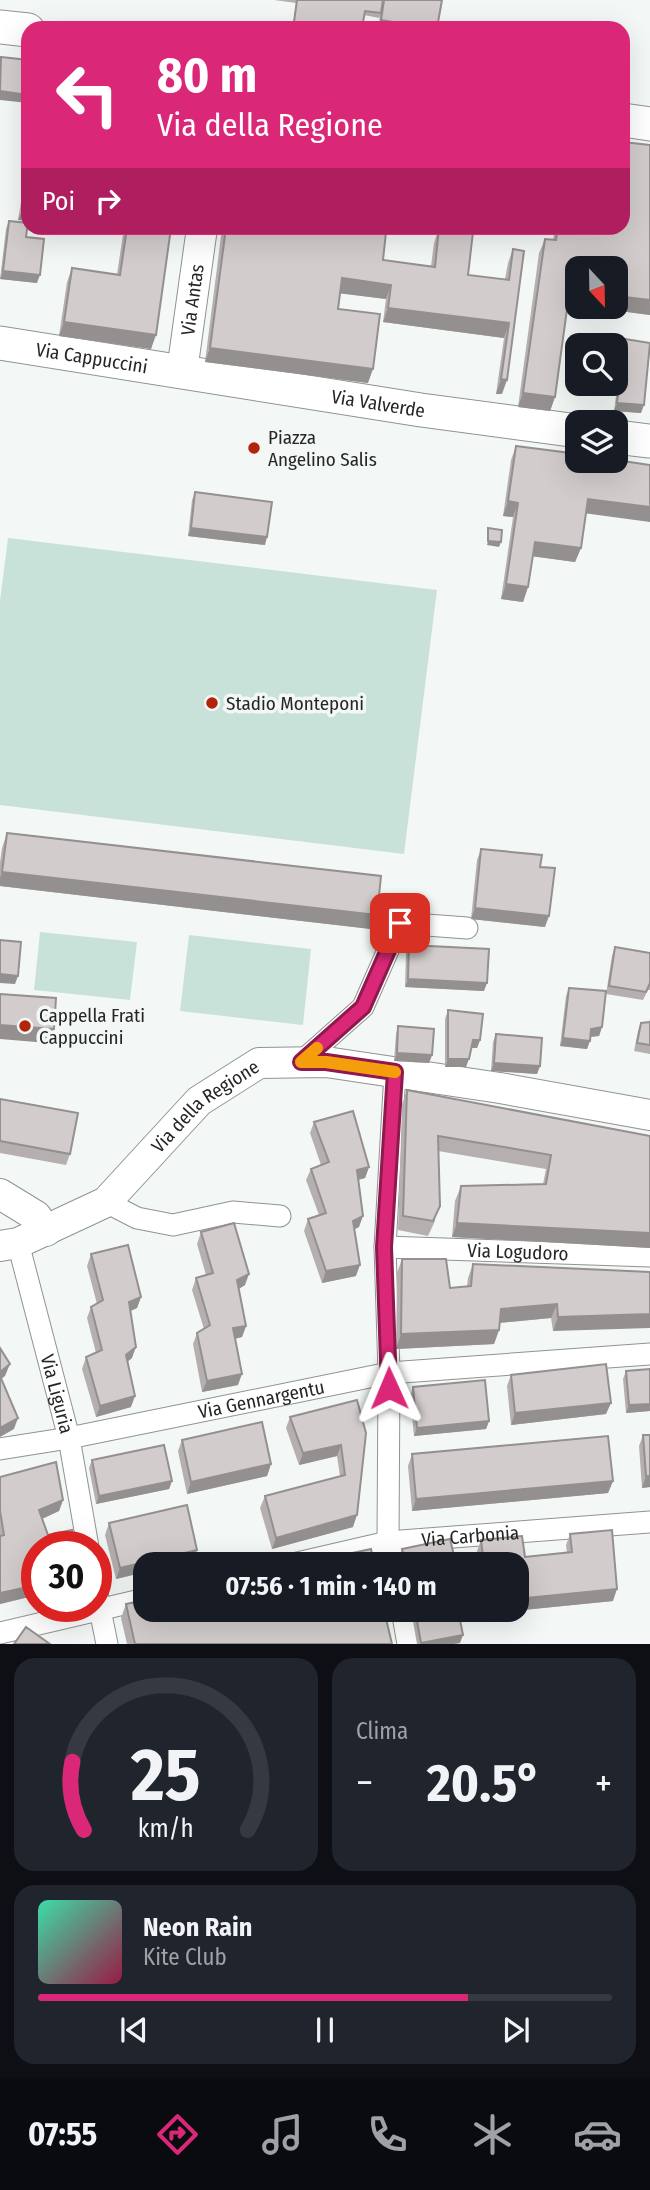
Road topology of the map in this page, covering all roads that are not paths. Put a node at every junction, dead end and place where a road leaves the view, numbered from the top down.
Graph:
1 (0, 27) edge
2 (21, 29) edge
3 (630, 121) edge
4 (650, 124) edge
5 (201, 235) edge
6 (0, 343) edge
7 (182, 371) junction
8 (565, 429) edge
9 (628, 438) edge
10 (650, 441) edge
11 (467, 928) dead end
12 (301, 1062) junction
13 (395, 1072) junction
14 (650, 1115) edge
15 (0, 1194) edge
16 (106, 1202) junction
17 (280, 1216) dead end
18 (46, 1231) junction
19 (9, 1244) edge
20 (384, 1247) junction
21 (650, 1256) edge
22 (650, 1354) edge
23 (389, 1373) junction
24 (69, 1438) junction
25 (0, 1449) edge
26 (650, 1522) edge
27 (86, 1531) edge
28 (388, 1542) junction
29 (345, 1552) edge
30 (390, 1552) edge
31 (133, 1599) edge
32 (112, 1600) edge
33 (33, 1622) edge
34 (102, 1622) edge
35 (404, 1622) edge
36 (0, 1633) edge
37 (107, 1644) edge
38 (408, 1644) edge

1 - 2 main road
3 - 4 main road
5 - 7 street, Via Antas
6 - 7 main road, Via Cappuccini
7 - 8 main road, Via Valverde
9 - 10 main road
11 - 12 street
12 - 13 street, Via della Regione
12 - 16 street, Via della Regione
13 - 14 street, Via della Regione
13 - 20 street
15 - 18 street
16 - 17 street
16 - 18 street, Via della Regione
18 - 19 street, Via della Regione
19 - 24 street, Via Liguria
20 - 21 street, Via Logudoro
20 - 23 street
22 - 23 street, Via Gennargentu
23 - 24 street, Via Gennargentu
23 - 28 street
24 - 25 street, Via Gennargentu
24 - 27 street, Via Liguria
26 - 28 street, Via Carbonia
28 - 29 street, Via Carbonia
28 - 30 street
31 - 32 street
33 - 36 street
34 - 37 street
35 - 38 street

